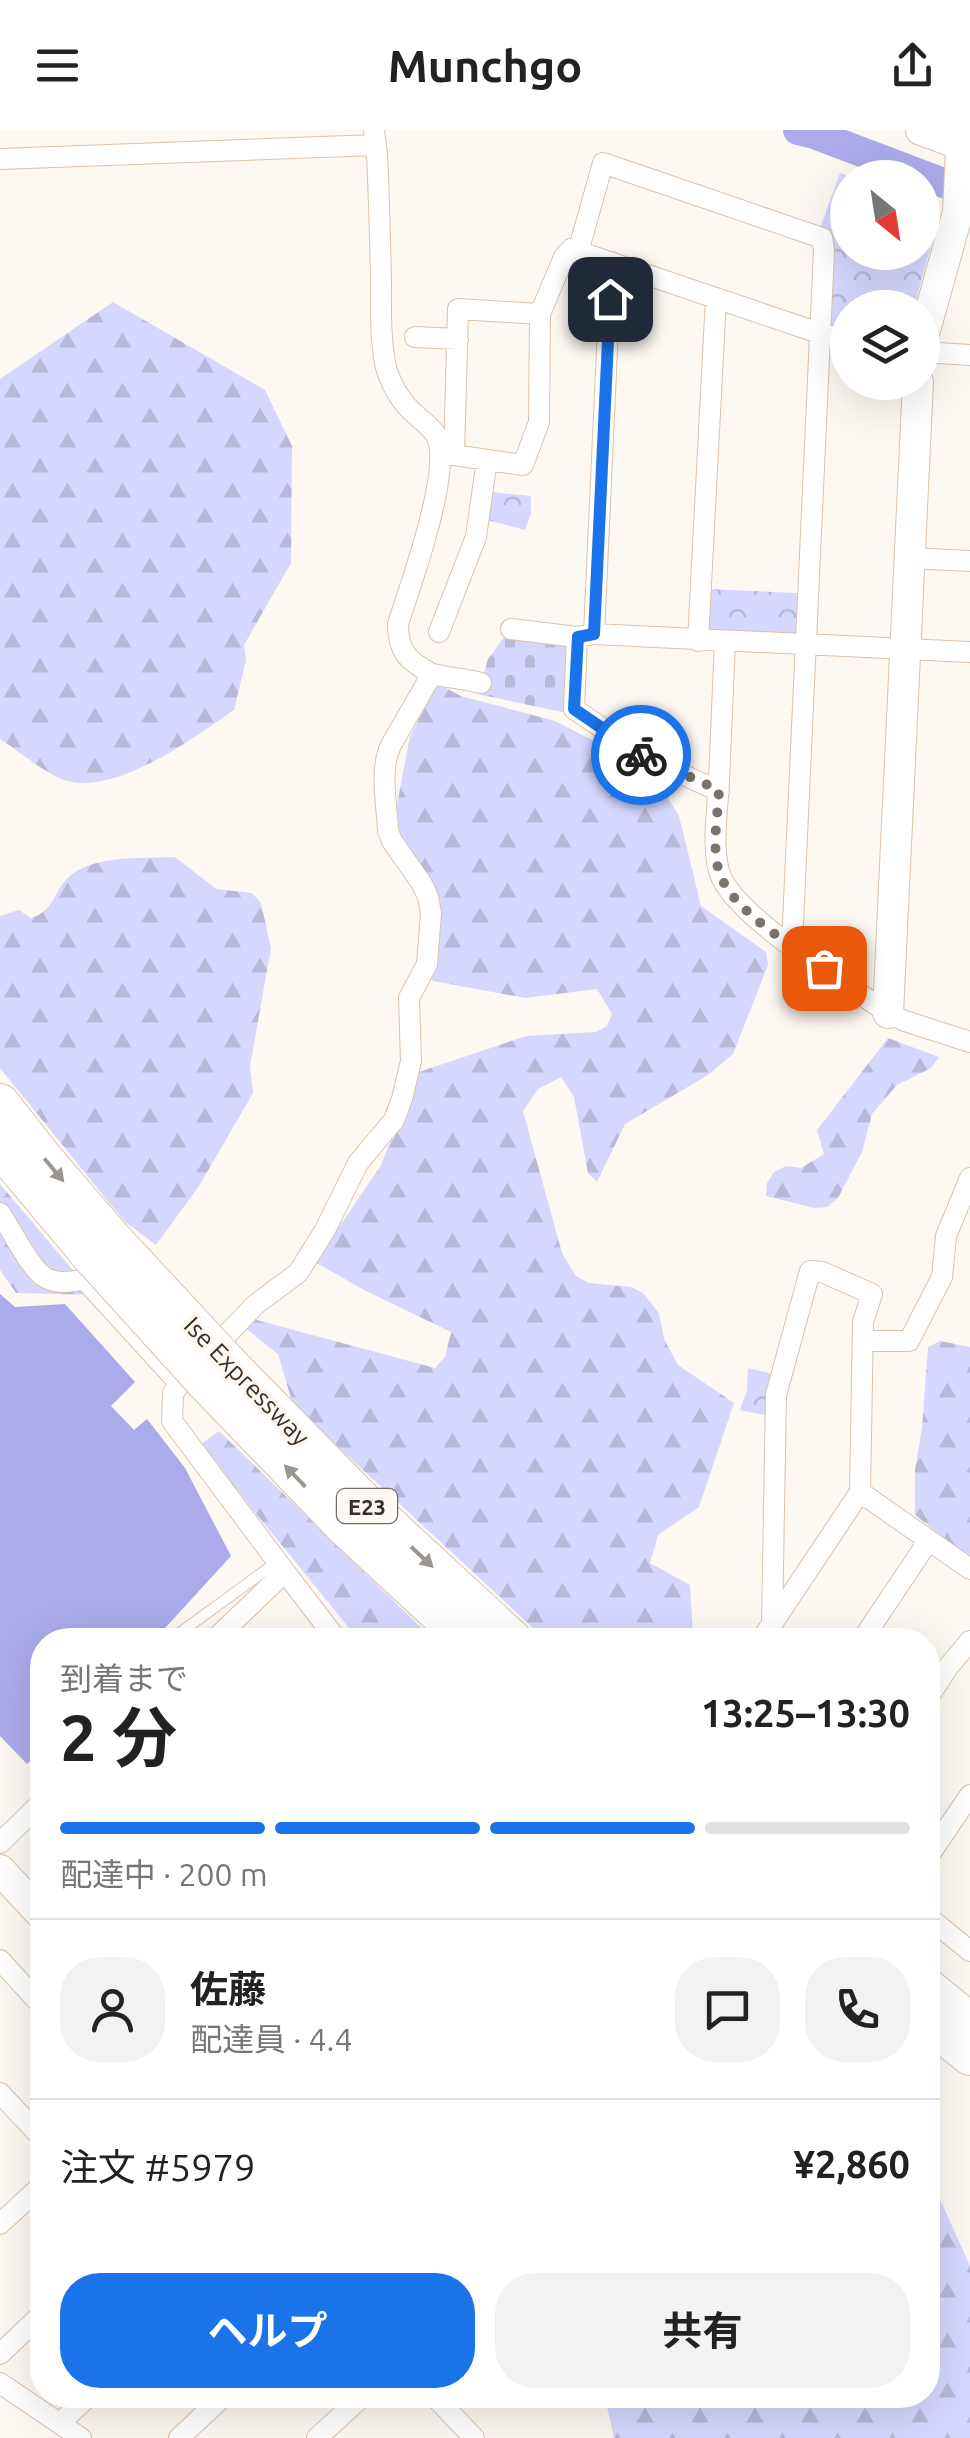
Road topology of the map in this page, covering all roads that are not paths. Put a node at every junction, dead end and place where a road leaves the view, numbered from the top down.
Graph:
1 (921, 130) edge
2 (374, 138) edge
3 (964, 147) edge
4 (0, 159) edge
5 (578, 252) junction
6 (611, 262) junction
7 (936, 290) edge
8 (716, 298) junction
9 (540, 314) junction
10 (819, 334) junction
11 (830, 336) edge
12 (415, 337) dead end
13 (458, 339) junction
14 (940, 353) edge
15 (970, 355) edge
16 (917, 400) edge
17 (488, 460) junction
18 (910, 558) junction
19 (970, 561) edge
20 (511, 629) dead end
21 (439, 632) dead end
22 (586, 636) junction
23 (698, 640) junction
24 (725, 642) junction
25 (804, 646) junction
26 (904, 650) junction
27 (970, 652) edge
28 (432, 674) junction
29 (481, 683) dead end
30 (719, 790) junction
31 (792, 946) junction
32 (888, 1013) junction
33 (970, 1042) edge
34 (0, 1103) edge
35 (0, 1147) edge
36 (970, 1178) edge
37 (0, 1214) edge
38 (100, 1246) junction
39 (863, 1341) junction
40 (204, 1377) junction
41 (860, 1492) junction
42 (929, 1540) junction
43 (282, 1567) junction
44 (970, 1569) edge
45 (188, 1628) edge
46 (225, 1628) edge
47 (329, 1628) edge
48 (454, 1628) edge
49 (500, 1628) edge
50 (767, 1628) edge
51 (770, 1628) edge
52 (870, 1628) edge
53 (970, 1641) edge
54 (940, 1679) edge
55 (970, 1795) edge
56 (30, 1820) edge
57 (940, 1839) edge
58 (0, 1843) edge
59 (0, 1870) edge
60 (30, 1903) edge
61 (940, 1926) edge
62 (969, 1947) edge
63 (0, 1960) edge
64 (30, 1993) edge
65 (940, 1998) edge
66 (970, 2022) edge
67 (940, 2032) edge
68 (970, 2056) edge
69 (0, 2094) edge
70 (30, 2125) edge
71 (30, 2195) edge
72 (0, 2224) edge
73 (30, 2325) edge
74 (0, 2354) edge
75 (0, 2383) edge
76 (30, 2403) edge
77 (38, 2408) edge
78 (76, 2408) edge
79 (211, 2408) edge
80 (352, 2408) edge
81 (445, 2408) edge
82 (60, 2423) junction
83 (328, 2435) edge
84 (81, 2438) edge
85 (179, 2438) edge
86 (474, 2438) edge

1 - 3 street
2 - 4 street
2 - 28 street
3 - 7 street
5 - 6 street
5 - 9 street
5 - 10 street
6 - 8 street
6 - 22 street
8 - 10 street
8 - 23 street
9 - 13 street
9 - 17 street
10 - 11 street
10 - 25 street
12 - 13 street
13 - 17 street
14 - 15 street
16 - 18 street
17 - 21 street
18 - 19 street
18 - 26 street
20 - 22 street
22 - 23 street
22 - 30 street
23 - 24 street
24 - 25 street
24 - 30 street
25 - 26 street
25 - 31 street
26 - 27 street
26 - 32 street
28 - 29 street
28 - 40 street
30 - 31 street
31 - 32 street
32 - 33 street
34 -> 38 highway, Ise Expressway / E23
35 - 38 highway, Ise Expressway / E23
36 - 39 street
37 - 40 street
38 - 40 highway, Ise Expressway / E23, bridge
39 - 41 street
39 - 50 street
40 - 43 street
48 -> 40 highway, Ise Expressway / E23
40 -> 49 highway, Ise Expressway / E23
41 - 42 street
41 - 51 street
42 - 44 street
42 - 52 street
43 - 45 lane
43 - 46 street
43 - 47 street
53 - 54 street
55 - 57 street
56 - 58 street
59 - 60 street
61 - 62 street
63 - 64 street
65 - 66 highway
67 - 68 highway
69 - 70 street
71 - 72 street
73 - 74 street
75 - 76 street
77 - 82 street
78 - 82 street
79 - 85 street
80 - 83 street
81 - 86 street
82 - 84 street

